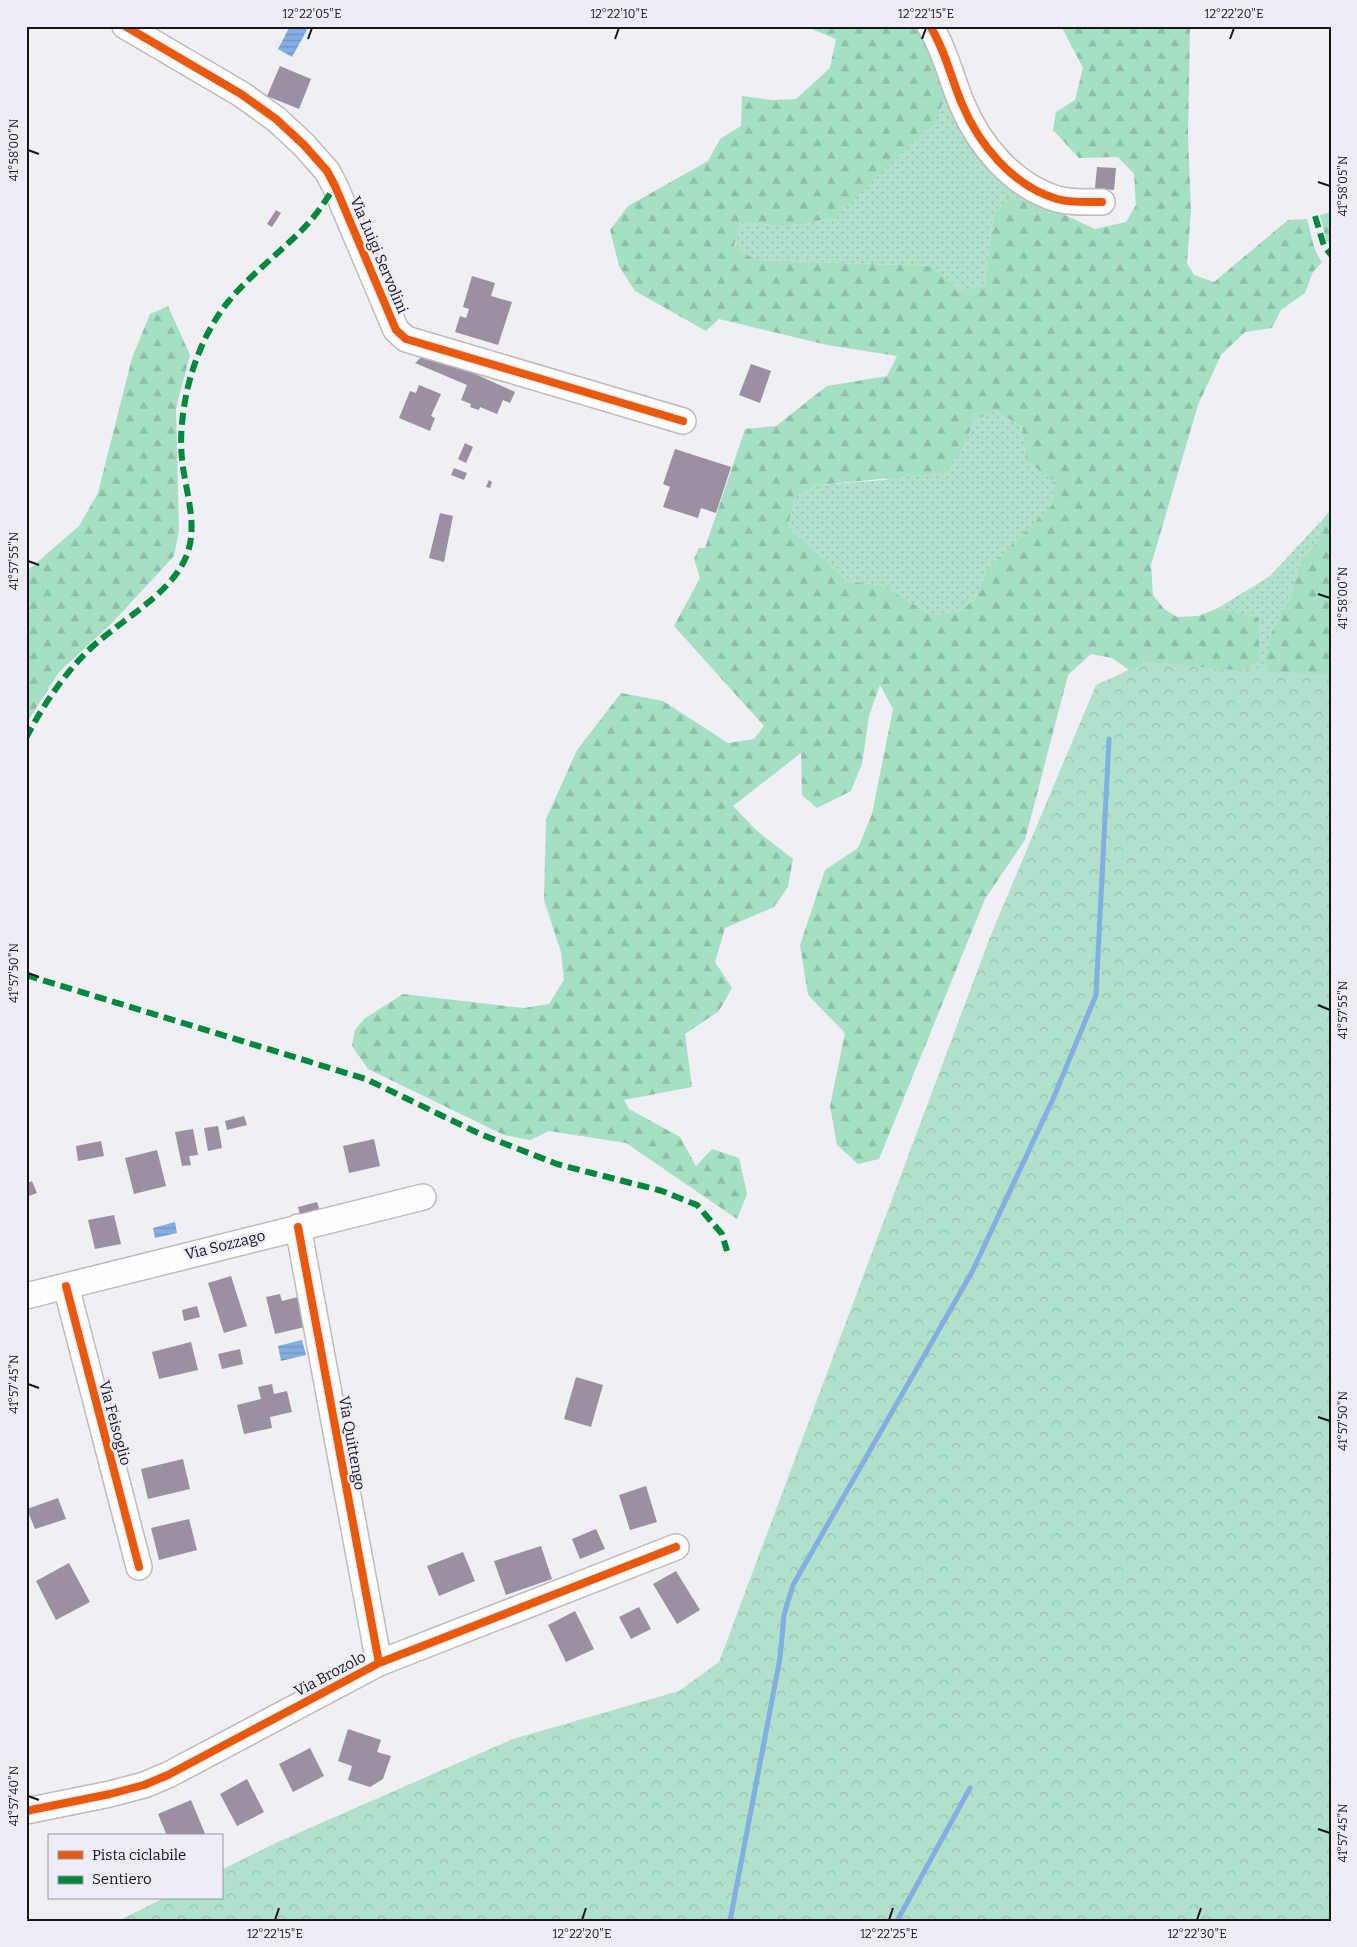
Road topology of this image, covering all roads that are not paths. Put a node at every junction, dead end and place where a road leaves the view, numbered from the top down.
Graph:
1 (125, 26) edge
2 (930, 26) edge
3 (1102, 202) dead end
4 (683, 421) dead end
5 (424, 1196) dead end
6 (298, 1227) junction
7 (66, 1286) junction
8 (26, 1296) edge
9 (676, 1546) dead end
10 (139, 1567) dead end
11 (379, 1663) junction
12 (26, 1812) edge

1 - 4 street, Via Luigi Servolini
2 - 3 street
5 - 6 street, Via Sozzago
6 - 7 street, Via Sozzago
6 - 11 street, Via Quittengo
7 - 8 street, Via Sozzago
7 - 10 street, Via Feisoglio
9 - 11 street, Via Brozolo
11 - 12 street, Via Brozolo

